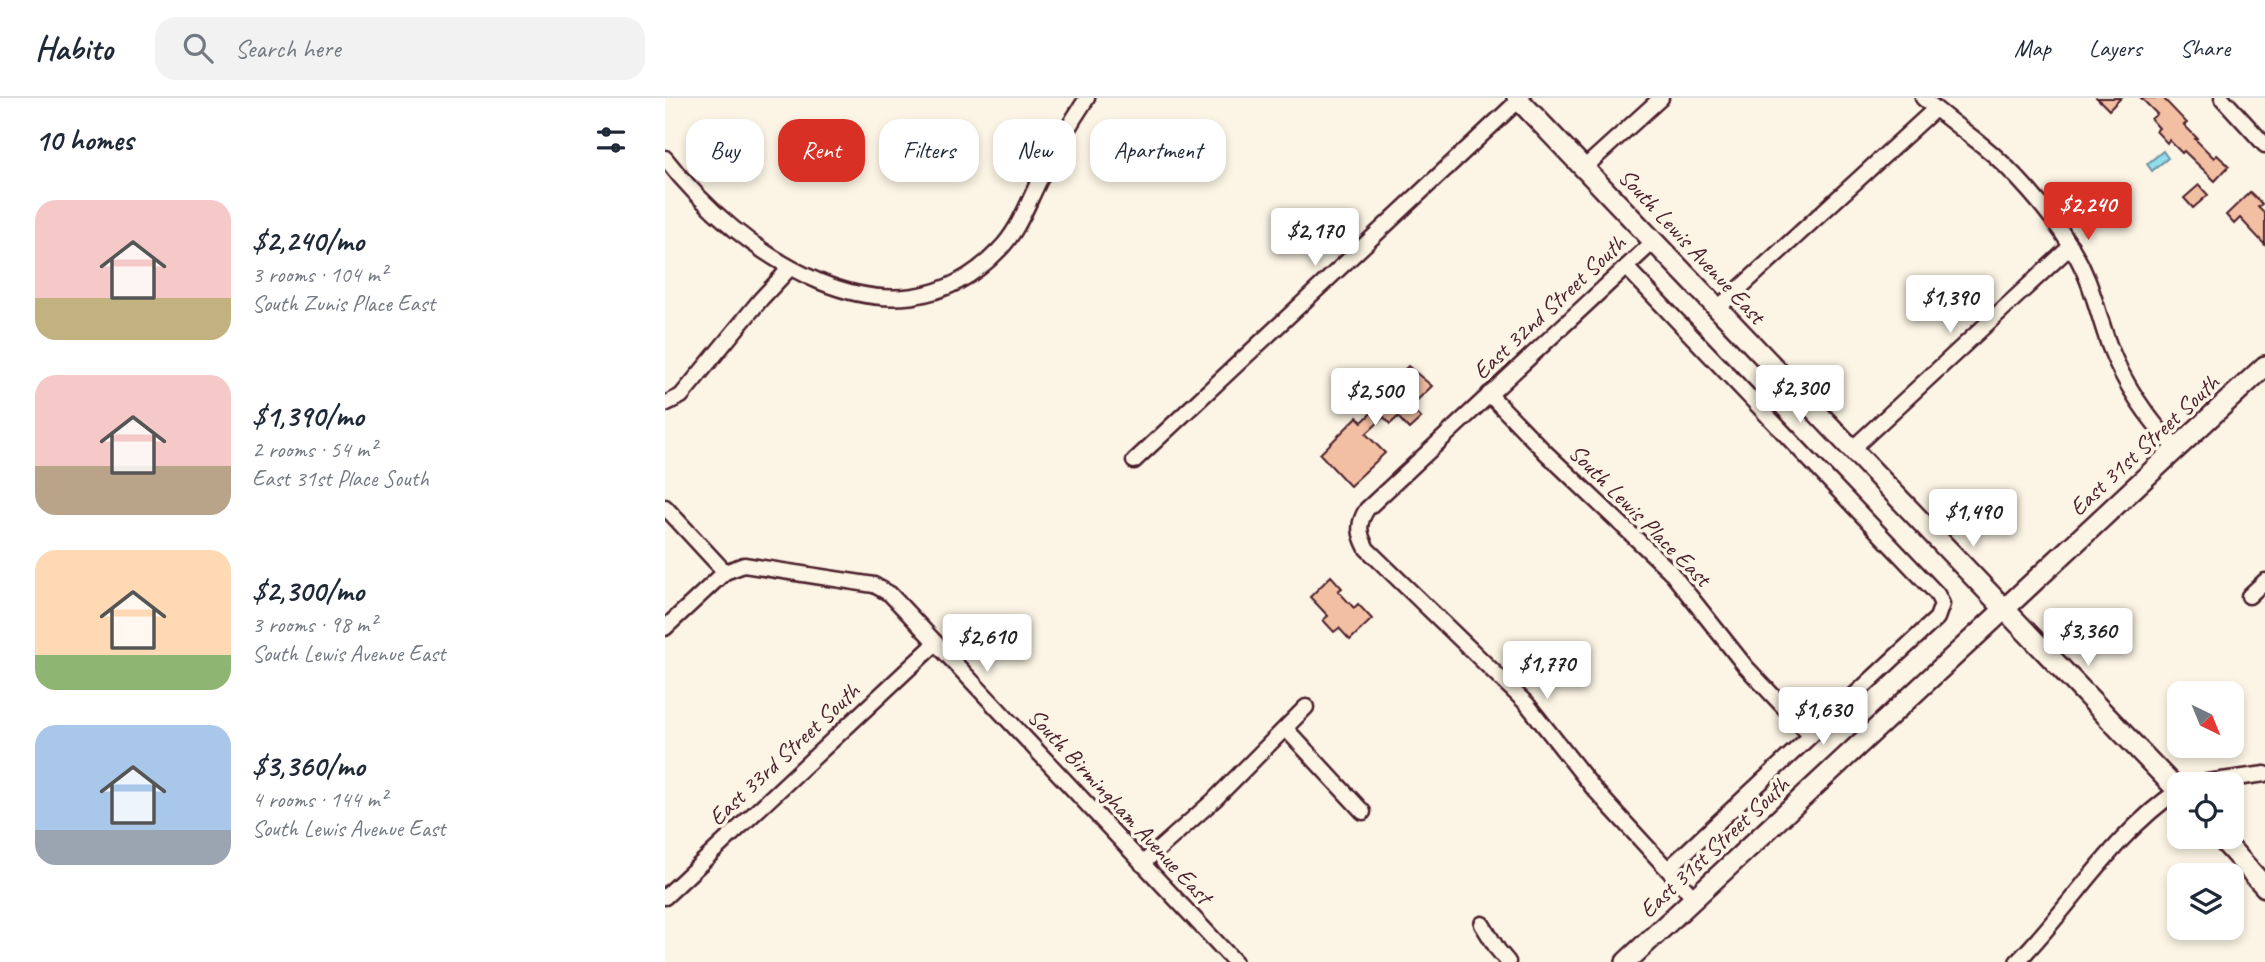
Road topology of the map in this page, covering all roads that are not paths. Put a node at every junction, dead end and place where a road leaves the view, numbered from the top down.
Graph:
1 (1087, 98) edge
2 (1661, 98) edge
3 (1923, 98) edge
4 (2221, 98) edge
5 (1518, 99) edge
6 (1935, 109) junction
7 (2265, 143) edge
8 (665, 158) edge
9 (1584, 168) junction
10 (1653, 242) junction
11 (2071, 246) junction
12 (1626, 267) junction
13 (790, 268) junction
14 (1717, 309) junction
15 (2265, 366) edge
16 (1489, 394) junction
17 (665, 404) edge
18 (2176, 448) junction
19 (1852, 449) junction
20 (1134, 461) dead end
21 (665, 507) edge
22 (725, 572) junction
23 (2265, 581) edge
24 (2249, 596) dead end
25 (2003, 610) junction
26 (665, 628) edge
27 (935, 644) junction
28 (1306, 707) dead end
29 (1286, 729) junction
30 (1810, 735) junction
31 (2167, 774) edge
32 (2265, 774) edge
33 (2244, 778) edge
34 (2167, 799) edge
35 (1363, 812) dead end
36 (2231, 849) edge
37 (1142, 864) junction
38 (1668, 869) junction
39 (2265, 887) edge
40 (665, 897) edge
41 (1694, 898) junction
42 (1482, 924) dead end
43 (1235, 962) edge
44 (1509, 962) edge
45 (1626, 962) edge
46 (2017, 962) edge

1 - 13 street
2 - 9 street
3 - 6 street
4 - 7 street
5 - 9 main road, South Lewis Avenue East
5 - 20 street
6 - 11 street
6 - 14 street
8 - 13 street
9 - 10 main road, South Lewis Avenue East
10 - 12 street, East 32nd Street South
10 - 14 main road, South Lewis Avenue East
11 - 18 street
11 - 19 street
12 - 16 street, East 32nd Street South
12 - 30 street, East 31st Street South
13 - 17 street
14 - 19 main road, South Lewis Avenue East
15 - 18 main road, East 31st Street South
16 - 30 street, South Lewis Place East
16 - 38 street, East 32nd Street South
18 - 25 main road, East 31st Street South
19 - 25 main road, South Lewis Avenue East
21 - 22 street
22 - 26 street
22 - 27 street, South Birmingham Avenue East
23 - 24 street
25 - 31 main road, South Lewis Avenue East
25 - 41 main road, East 31st Street South
27 - 37 street, South Birmingham Avenue East
27 - 40 street, East 33rd Street South
28 - 29 street
29 - 35 street
29 - 37 street
30 - 38 street, East 31st Street South
32 - 33 street
34 - 46 street
36 - 39 main road
37 - 43 street, South Birmingham Avenue East
38 - 41 street
41 - 45 main road, East 31st Street South
42 - 44 street

